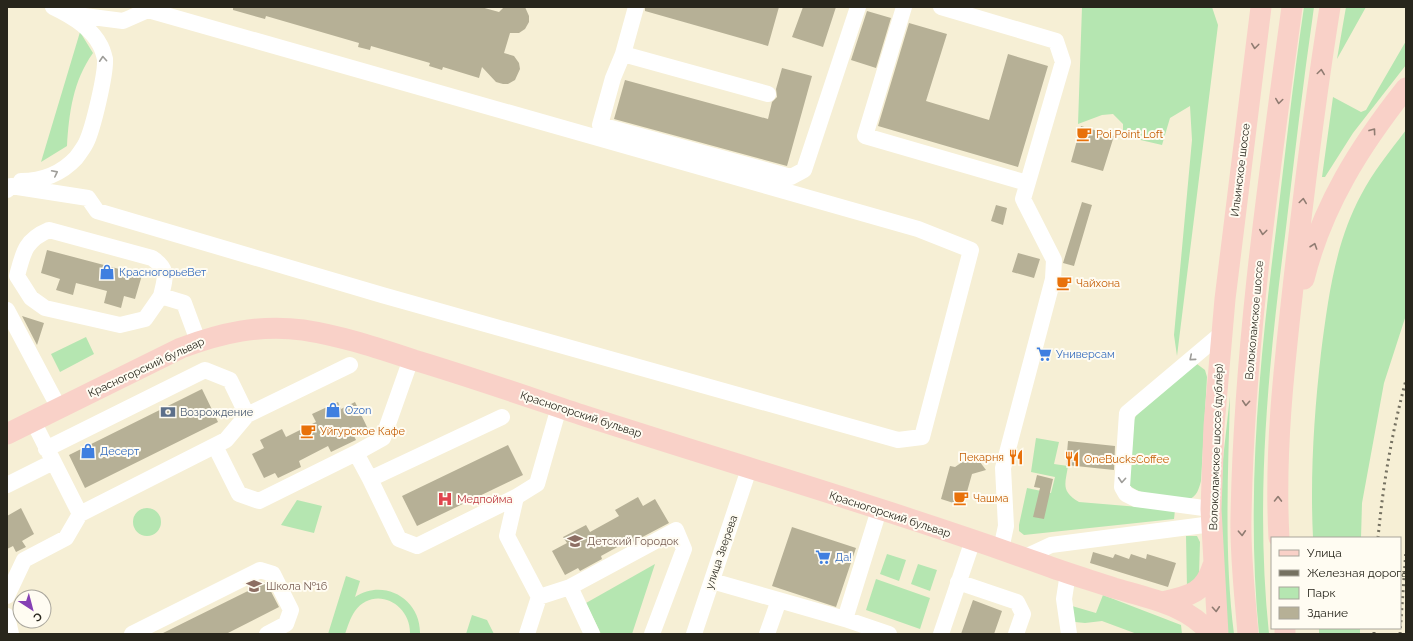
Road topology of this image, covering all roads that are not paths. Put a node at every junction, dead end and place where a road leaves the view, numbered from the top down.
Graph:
1 (53, 7) edge
2 (636, 7) edge
3 (858, 7) edge
4 (904, 7) edge
5 (941, 7) edge
6 (1260, 7) edge
7 (1292, 7) edge
8 (1330, 7) edge
9 (150, 8) edge
10 (69, 14) junction
11 (623, 54) junction
12 (1406, 88) edge
13 (768, 94) dead end
14 (1276, 124) junction
15 (1028, 183) junction
16 (8, 186) edge
17 (161, 296) junction
18 (7, 310) edge
19 (1222, 333) junction
20 (198, 341) junction
21 (411, 359) junction
22 (350, 365) dead end
23 (1284, 365) junction
24 (559, 407) junction
25 (59, 408) junction
26 (247, 415) junction
27 (502, 417) dead end
28 (33, 421) junction
29 (7, 434) edge
30 (215, 446) junction
31 (356, 453) junction
32 (50, 455) junction
33 (749, 469) junction
34 (370, 479) junction
35 (7, 485) edge
36 (516, 497) junction
37 (879, 510) junction
38 (80, 514) junction
39 (1211, 516) junction
40 (1279, 537) edge
41 (973, 540) junction
42 (1001, 549) junction
43 (1024, 558) junction
44 (1213, 565) junction
45 (1068, 573) junction
46 (712, 581) junction
47 (958, 582) junction
48 (570, 587) junction
49 (7, 596) edge
50 (539, 597) junction
51 (779, 600) junction
52 (1162, 602) junction
53 (7, 616) edge
54 (845, 619) junction
55 (860, 629) edge
56 (11, 634) edge
57 (132, 634) edge
58 (267, 634) edge
59 (527, 634) edge
60 (592, 634) edge
61 (652, 634) edge
62 (694, 634) edge
63 (767, 634) edge
64 (889, 634) edge
65 (941, 634) edge
66 (1016, 634) edge
67 (1069, 634) edge
68 (1211, 634) edge
69 (1218, 634) edge
70 (1248, 634) edge

1 - 10 street
2 - 11 street
3 - 11 street
4 - 15 street
5 - 15 street
6 -> 19 main road, Ильинское шоссе
7 -> 14 main road, Волоколамское шоссе
23 -> 8 main road
9 - 10 street
9 - 16 street
16 -> 10 street
11 - 13 street
23 -> 12 main road
14 - 19 main road
14 -> 70 main road, Волоколамское шоссе
15 - 42 street
17 - 17 street
17 - 20 street
18 - 25 street
19 - 39 main road, Волоколамское шоссе (дублёр)
19 -> 39 street
20 - 21 main road, Красногорский бульвар
20 - 25 main road, Красногорский бульвар
21 - 24 main road, Красногорский бульвар
21 - 31 street
22 - 26 street
40 -> 23 main road
24 - 33 main road, Красногорский бульвар
24 - 36 street
25 - 28 main road, Красногорский бульвар
26 - 30 street
26 - 32 street
27 - 34 street
28 - 29 main road, Красногорский бульвар
28 - 32 street
30 - 31 street
30 - 38 street
31 - 34 street
32 - 35 street
32 - 38 street
33 - 37 main road, Красногорский бульвар
33 - 46 street, улица Зверева
34 - 36 street
36 - 50 street
37 - 41 main road, Красногорский бульвар
37 - 54 street
38 - 49 street
39 - 43 street
39 - 44 main road, Волоколамское шоссе (дублёр)
41 - 42 main road, Красногорский бульвар
41 - 47 street
42 - 43 main road, Красногорский бульвар
43 - 45 main road, Красногорский бульвар
44 - 52 main road, Красногорский бульвар
44 -> 69 main road, Волоколамское шоссе (дублёр)
45 - 52 main road, Красногорский бульвар
45 - 67 street
46 - 51 street
46 - 62 street, улица Зверева
47 - 65 street
47 - 66 street
48 - 50 street
48 - 60 street
48 - 61 street
50 - 59 street
51 - 54 street
51 - 63 street
52 - 68 main road, Красногорский бульвар
53 - 56 street
54 - 55 street
55 - 64 street
57 - 58 street

